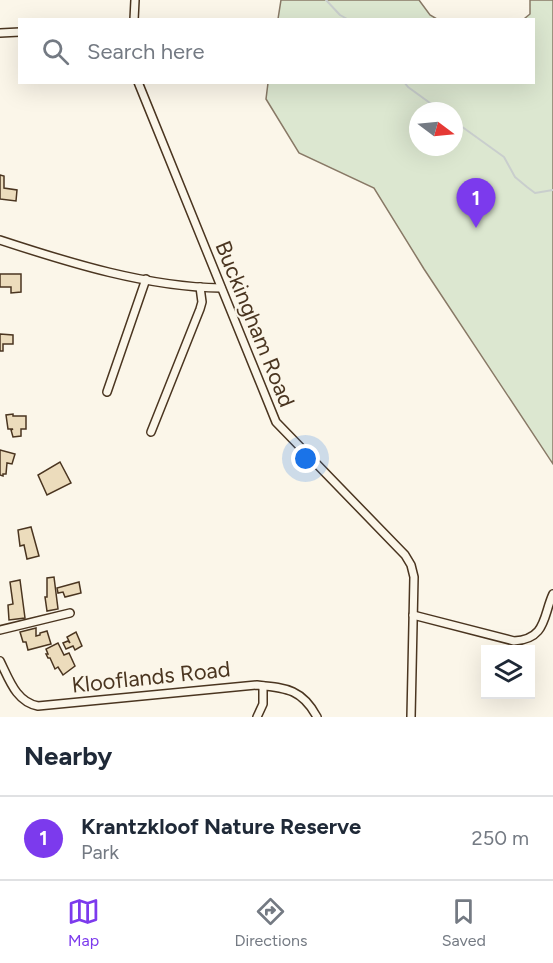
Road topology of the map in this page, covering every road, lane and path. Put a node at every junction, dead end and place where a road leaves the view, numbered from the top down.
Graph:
1 (135, 0) edge
2 (134, 18) edge
3 (18, 32) edge
4 (0, 33) edge
5 (139, 84) edge
6 (0, 240) edge
7 (146, 279) junction
8 (200, 287) junction
9 (221, 288) junction
10 (106, 392) dead end
11 (151, 432) dead end
12 (553, 594) edge
13 (70, 613) dead end
14 (413, 615) junction
15 (0, 630) edge
16 (0, 661) edge
17 (263, 686) junction
18 (257, 717) edge
19 (317, 717) edge
20 (411, 717) edge

1 - 2 street
3 - 4 street
5 - 9 street, Buckingham Road
6 - 7 street
7 - 8 street
7 - 10 street
8 - 9 street
8 - 11 street
9 - 14 street, Buckingham Road
12 - 14 street
13 - 15 street
14 - 20 street, Buckingham Road
16 - 17 street, Klooflands Road
17 - 18 street
17 - 19 street, Klooflands Road

